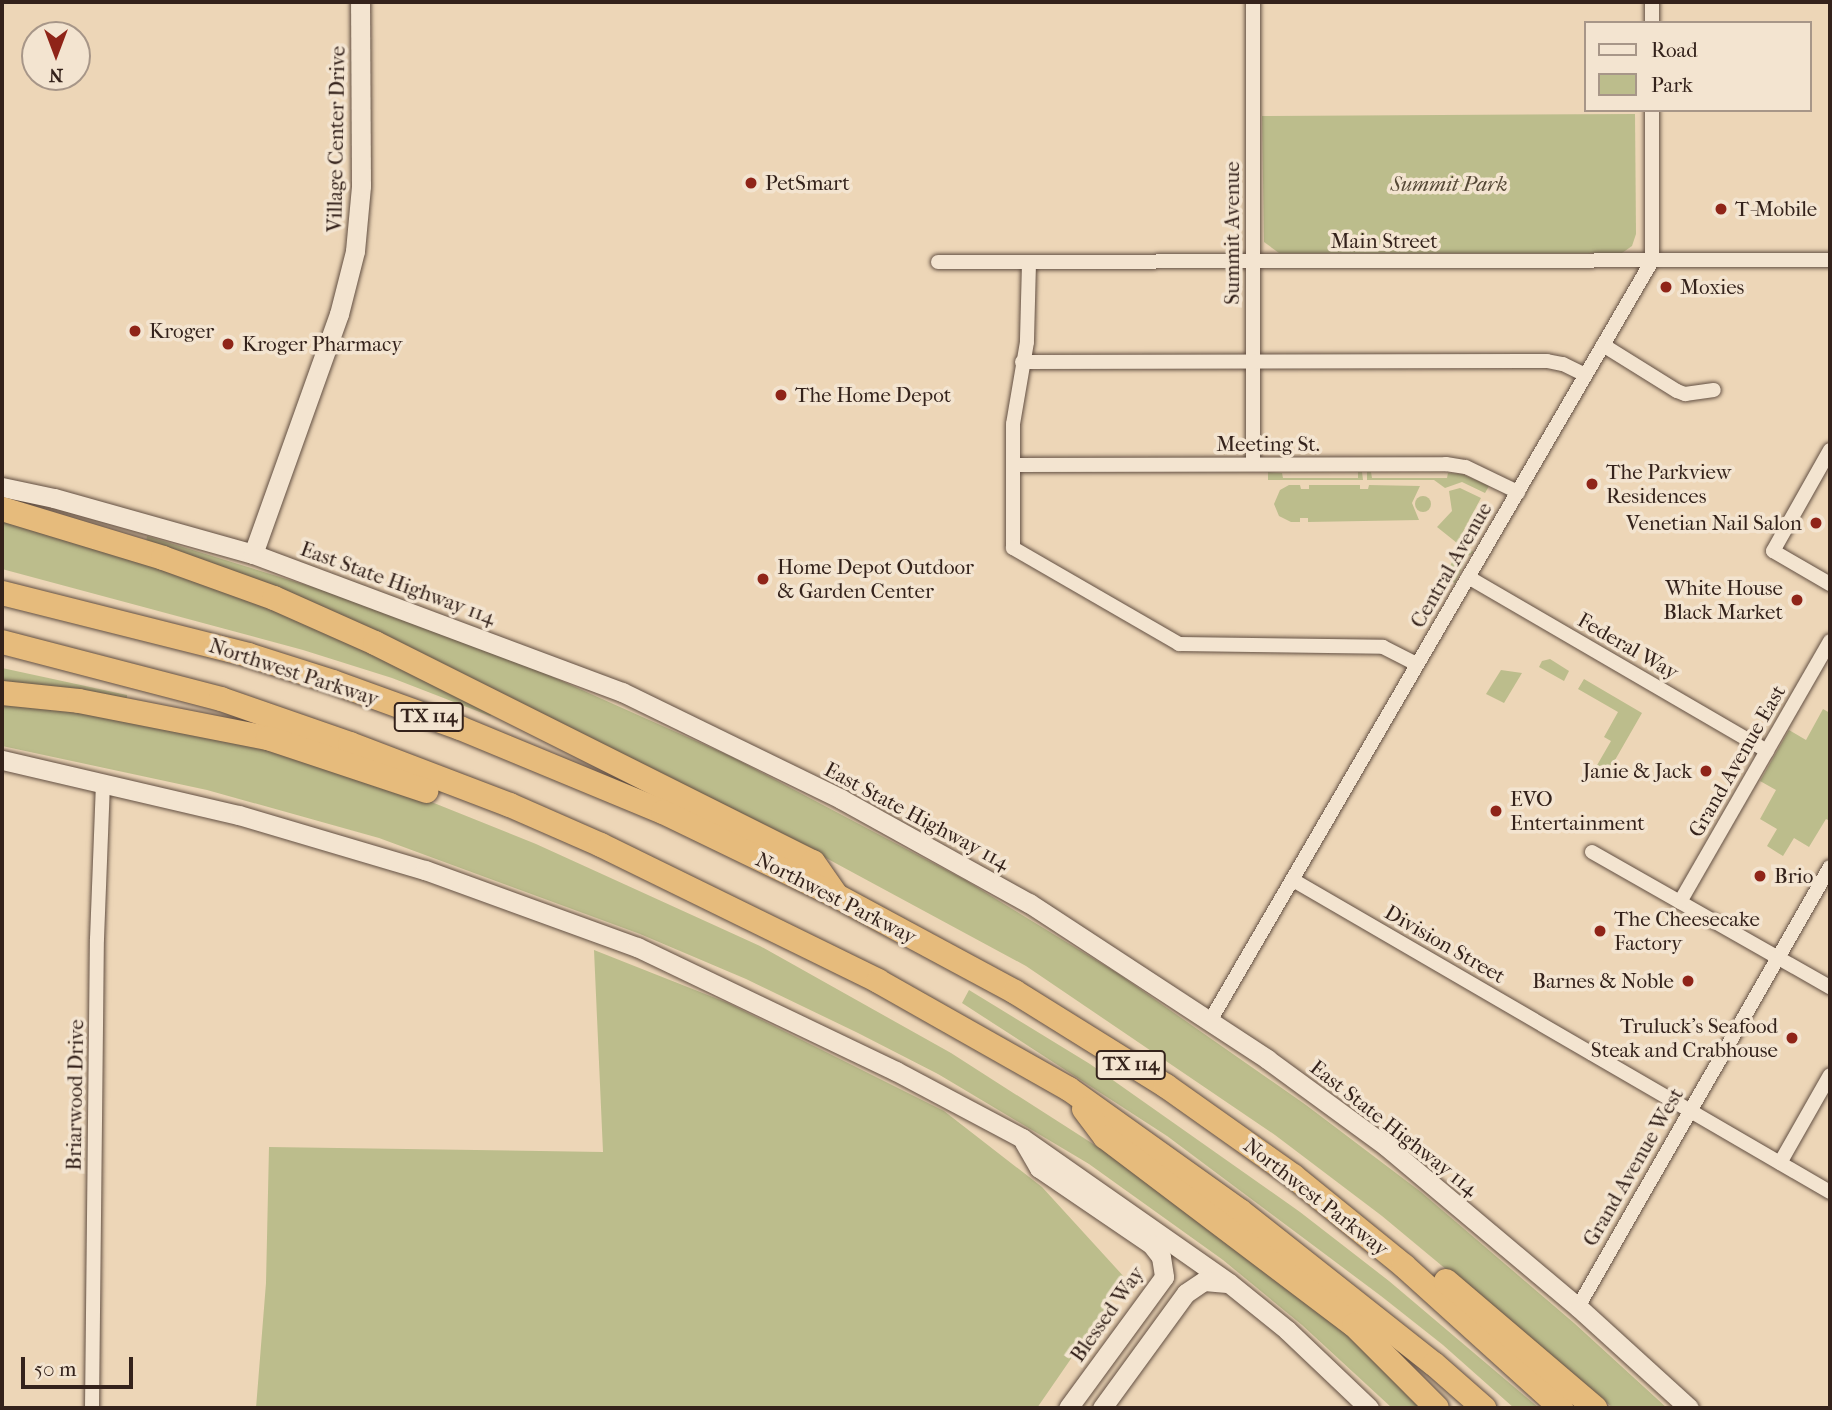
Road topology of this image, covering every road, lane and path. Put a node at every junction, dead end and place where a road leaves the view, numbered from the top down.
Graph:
1 (360, 2) edge
2 (1253, 2) edge
3 (1652, 2) edge
4 (1652, 21) edge
5 (1652, 112) edge
6 (1830, 260) edge
7 (1652, 261) junction
8 (938, 262) dead end
9 (1029, 263) junction
10 (1254, 263) junction
11 (1603, 345) junction
12 (1253, 361) junction
13 (1022, 362) junction
14 (1586, 375) junction
15 (1714, 390) dead end
16 (1830, 450) edge
17 (1253, 464) junction
18 (1013, 466) junction
19 (2, 487) edge
20 (1518, 492) junction
21 (2, 509) edge
22 (253, 554) junction
23 (1468, 577) junction
24 (1830, 584) edge
25 (2, 593) edge
26 (1830, 641) edge
27 (2, 642) edge
28 (1417, 664) junction
29 (2, 693) edge
30 (1767, 751) junction
31 (2, 760) edge
32 (103, 782) junction
33 (510, 805) junction
34 (1592, 852) dead end
35 (1830, 867) edge
36 (1293, 880) junction
37 (837, 896) junction
38 (1680, 902) junction
39 (1778, 957) junction
40 (1830, 987) edge
41 (1210, 1021) junction
42 (1830, 1075) edge
43 (1069, 1089) junction
44 (1690, 1110) junction
45 (1022, 1138) junction
46 (1780, 1163) junction
47 (1830, 1192) edge
48 (1404, 1266) junction
49 (1229, 1283) junction
50 (1578, 1307) junction
51 (92, 1408) edge
52 (1068, 1408) edge
53 (1102, 1408) edge
54 (1369, 1408) edge
55 (1437, 1408) edge
56 (1484, 1408) edge
57 (1561, 1408) edge
58 (1595, 1408) edge
59 (1689, 1408) edge

1 - 22 main road, Village Center Drive
2 - 10 street, Summit Avenue
3 - 4 street
5 - 7 street
6 - 7 street, Main Street
7 - 10 street, Main Street
7 - 11 street, Central Avenue
8 - 9 street, Main Street
9 - 10 street, Main Street
9 - 13 street
10 - 12 street, Summit Avenue
11 - 14 street, Central Avenue
11 - 15 street
12 - 13 street
12 - 14 street
12 - 17 street, Summit Avenue
13 - 18 street
14 - 20 street, Central Avenue
16 - 24 street
17 - 18 street, Meeting St.
17 - 20 street, Meeting St.
18 - 28 street
19 - 22 main road, East State Highway 114
20 - 23 street, Central Avenue
21 - 37 highway
22 - 41 main road, East State Highway 114
23 - 28 street, Central Avenue
23 - 30 street, Federal Way
25 - 37 highway, Northwest Parkway / TX 114
26 - 30 street, Grand Avenue East
27 - 33 highway, TX 114
28 - 36 street, Central Avenue
29 - 33 highway
30 - 38 street, Grand Avenue East
31 - 32 main road
32 - 45 main road
32 - 51 street, Briarwood Drive
33 - 43 highway, TX 114
34 - 38 street
35 - 39 street, Grand Avenue West
36 - 41 street, Central Avenue
36 - 44 street, Division Street
37 - 48 highway, Northwest Parkway / TX 114
38 - 39 street
39 - 40 street
39 - 44 street, Grand Avenue West
41 - 50 main road, East State Highway 114
42 - 46 street
43 - 55 highway
43 - 56 highway, TX 114
44 - 46 street, Division Street
44 - 50 street, Grand Avenue West
45 - 49 main road
45 - 52 main road, Blessed Way
46 - 47 street, Division Street
48 - 57 highway, Northwest Parkway / TX 114
48 - 58 highway
49 - 53 main road
49 - 54 main road
50 - 59 main road, East State Highway 114

